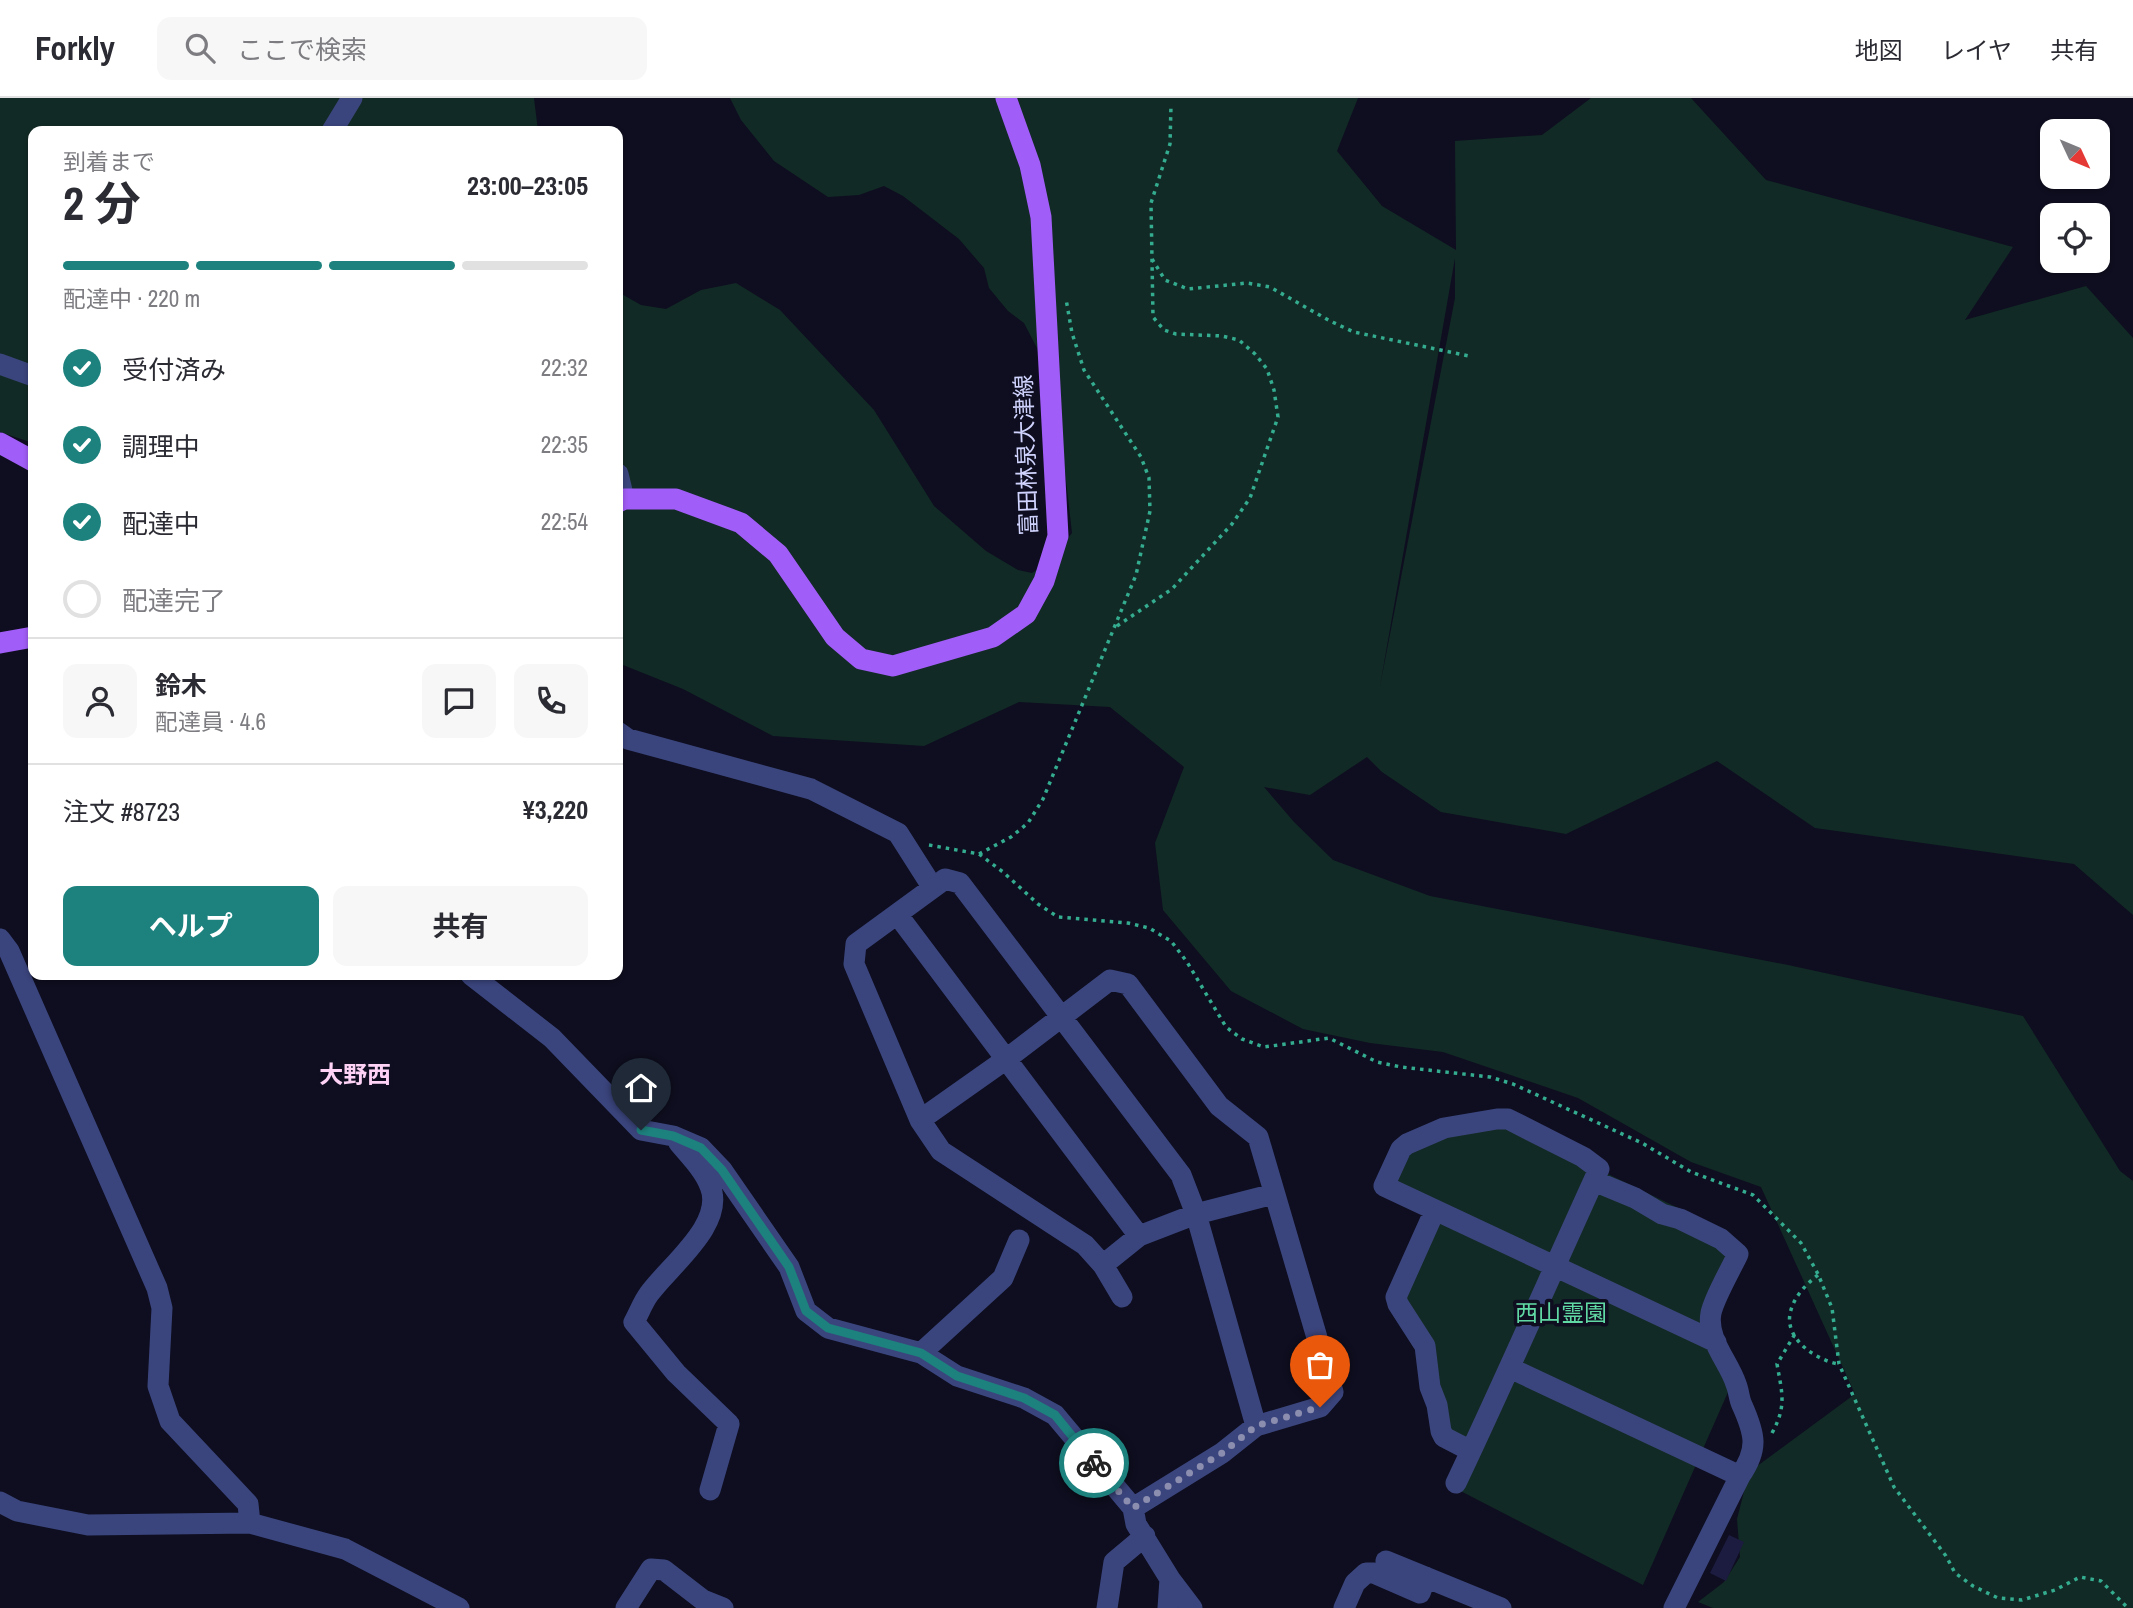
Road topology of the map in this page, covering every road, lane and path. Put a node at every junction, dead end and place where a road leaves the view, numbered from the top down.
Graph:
1 (352, 98) edge
2 (1006, 98) edge
3 (1171, 105) dead end
4 (335, 126) edge
5 (1151, 257) junction
6 (1065, 293) dead end
7 (1469, 356) dead end
8 (0, 364) edge
9 (28, 374) edge
10 (0, 443) edge
11 (28, 458) edge
12 (623, 500) edge
13 (1116, 627) junction
14 (28, 638) edge
15 (0, 643) edge
16 (623, 735) edge
17 (898, 834) junction
18 (933, 888) junction
19 (897, 914) junction
20 (0, 939) edge
21 (477, 980) edge
22 (1062, 1017) junction
23 (1005, 1060) junction
24 (920, 1119) junction
25 (673, 1136) junction
26 (1594, 1181) junction
27 (1274, 1194) junction
28 (1434, 1210) junction
29 (1196, 1214) junction
30 (1139, 1236) junction
31 (1019, 1240) dead end
32 (1102, 1265) junction
33 (1555, 1269) junction
34 (1818, 1274) dead end
35 (1122, 1297) dead end
36 (1795, 1334) junction
37 (1716, 1342) junction
38 (921, 1353) junction
39 (1839, 1364) dead end
40 (1510, 1368) junction
41 (1256, 1426) junction
42 (1770, 1437) dead end
43 (1471, 1451) junction
44 (1740, 1476) junction
45 (1456, 1483) dead end
46 (710, 1490) dead end
47 (0, 1502) edge
48 (1133, 1508) junction
49 (250, 1523) junction
50 (1144, 1536) junction
51 (1386, 1561) dead end
52 (1426, 1577) junction
53 (1170, 1579) junction
54 (1676, 1605) edge
55 (459, 1608) edge
56 (626, 1608) edge
57 (723, 1608) edge
58 (1107, 1608) edge
59 (1168, 1608) edge
60 (1192, 1608) edge
61 (1344, 1608) edge
62 (1501, 1608) edge

1 - 4 street
2 - 12 main road, 富田林泉大津線
3 - 5 path
5 - 7 path
5 - 13 path
6 - 13 path
8 - 9 street
10 - 11 main road
13 - 17 path
14 - 15 main road
16 - 17 street
17 - 18 street
18 - 19 street
18 - 22 street
19 - 23 street
19 - 24 street
20 - 49 street
21 - 25 street
22 - 23 street
22 - 27 street
22 - 29 street
23 - 24 street
23 - 30 street
24 - 32 street
25 - 38 street
25 - 46 street
26 - 28 street
26 - 33 street
26 - 37 street
27 - 29 street
27 - 41 street
28 - 33 street
28 - 43 street
29 - 30 street
29 - 41 street
30 - 32 street
31 - 38 street
32 - 35 street
33 - 37 street
33 - 40 street
34 - 36 path
36 - 39 path
36 - 42 path
37 - 44 street
38 - 48 street
40 - 43 street
40 - 44 street
41 - 48 street
43 - 45 street
44 - 54 street
47 - 49 street
48 - 50 street
49 - 55 street
50 - 53 street
50 - 58 street
51 - 52 street
52 - 61 street
52 - 62 street
53 - 59 street
53 - 60 street
56 - 57 street

